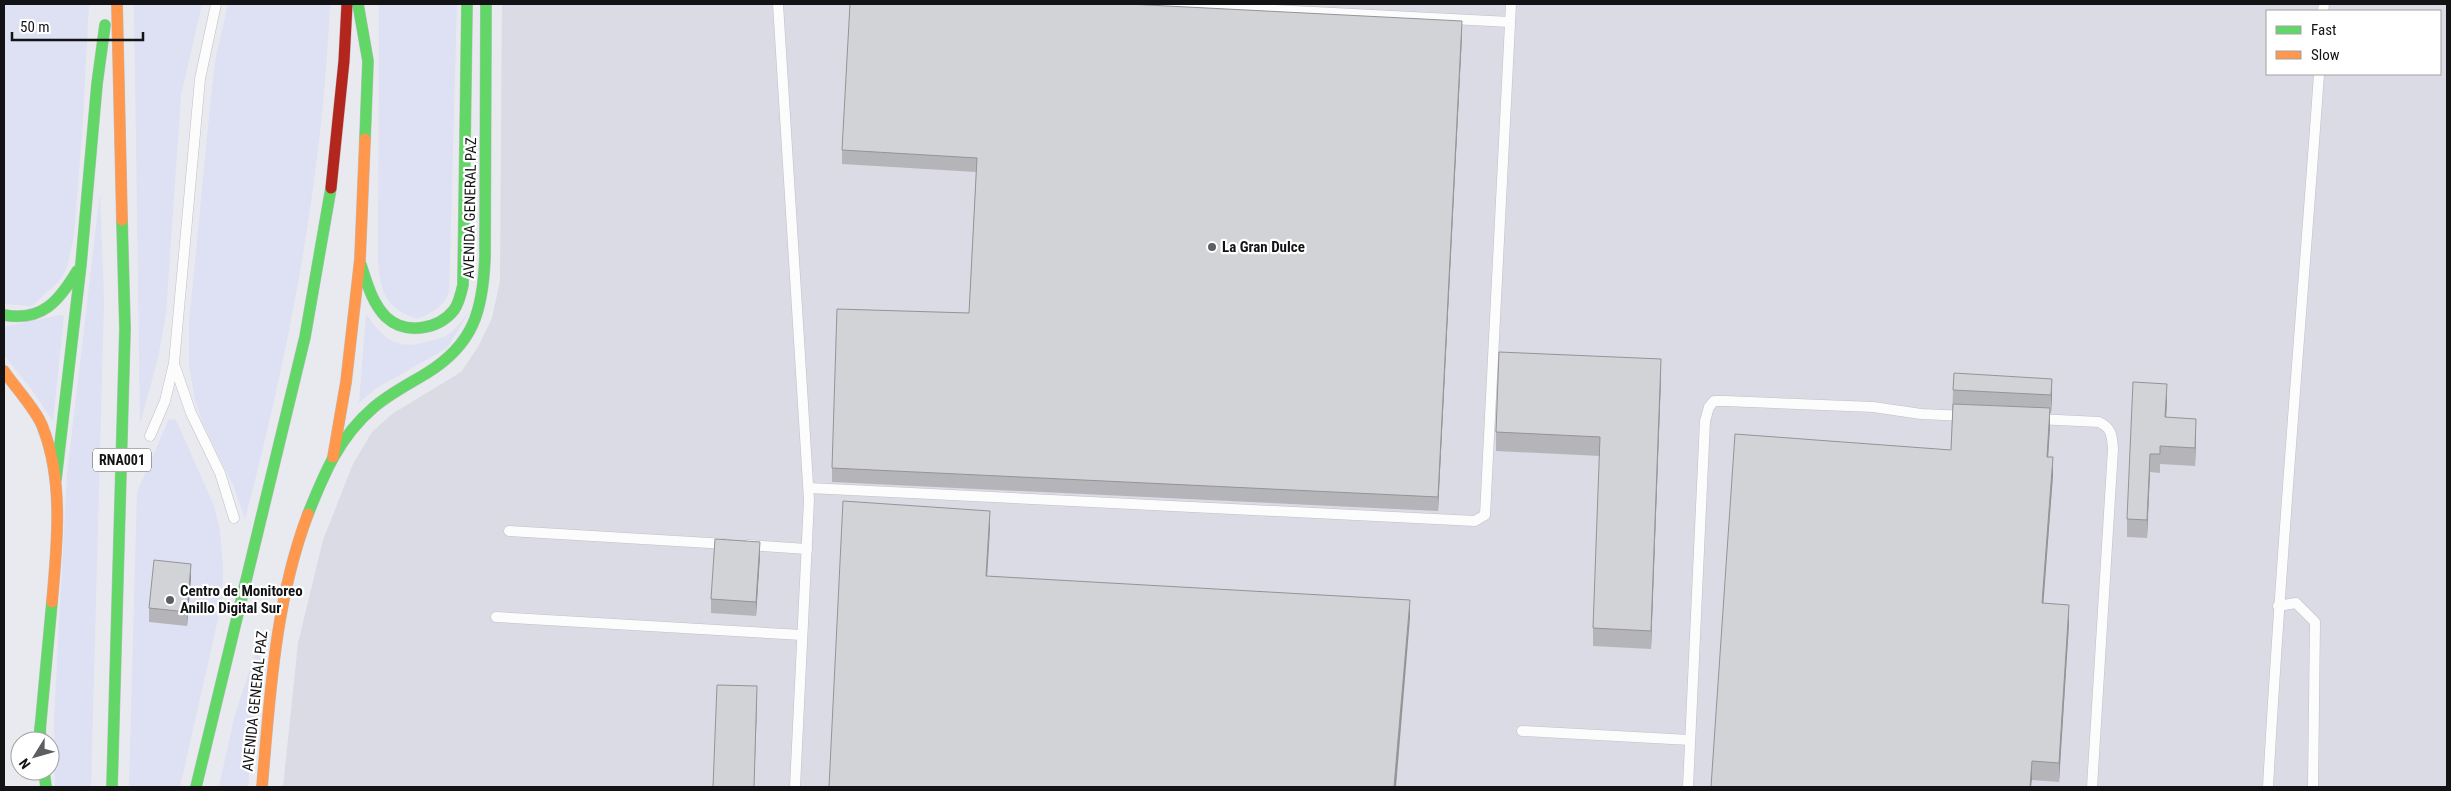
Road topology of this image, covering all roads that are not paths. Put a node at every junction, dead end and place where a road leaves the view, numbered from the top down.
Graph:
1 (108, 4) edge
2 (117, 4) edge
3 (216, 4) edge
4 (347, 4) edge
5 (358, 4) edge
6 (467, 4) edge
7 (486, 4) edge
8 (778, 4) edge
9 (1160, 4) edge
10 (1511, 4) edge
11 (1510, 22) junction
12 (2319, 75) edge
13 (360, 259) junction
14 (81, 263) junction
15 (4, 315) edge
16 (174, 363) junction
17 (4, 371) edge
18 (1981, 417) edge
19 (2030, 419) edge
20 (150, 436) dead end
21 (332, 457) junction
22 (56, 479) junction
23 (808, 488) junction
24 (234, 518) dead end
25 (509, 531) dead end
26 (807, 549) junction
27 (2278, 606) junction
28 (496, 617) dead end
29 (802, 636) junction
30 (40, 731) edge
31 (1522, 731) dead end
32 (1690, 740) junction
33 (112, 787) edge
34 (196, 787) edge
35 (262, 787) edge
36 (795, 787) edge
37 (1688, 787) edge
38 (2092, 787) edge
39 (2268, 787) edge
40 (2313, 787) edge

1 - 14 main road
2 - 33 main road, RNA001
3 - 16 lane
4 - 34 main road, AVENIDA GENERAL PAZ
5 - 13 main road
6 - 13 main road
7 - 21 main road, AVENIDA GENERAL PAZ
8 - 23 lane
9 - 11 lane
10 - 11 lane
11 - 23 lane
12 - 27 lane
13 - 21 main road
14 - 15 main road
14 - 22 main road
16 - 20 lane
16 - 24 lane
17 - 22 main road
18 - 32 lane
19 - 38 lane
21 - 35 main road, AVENIDA GENERAL PAZ
22 - 30 main road
23 - 26 lane
25 - 26 lane
26 - 29 lane
27 - 39 lane
27 - 40 lane
28 - 29 lane
29 - 36 lane
31 - 32 lane
32 - 37 lane

